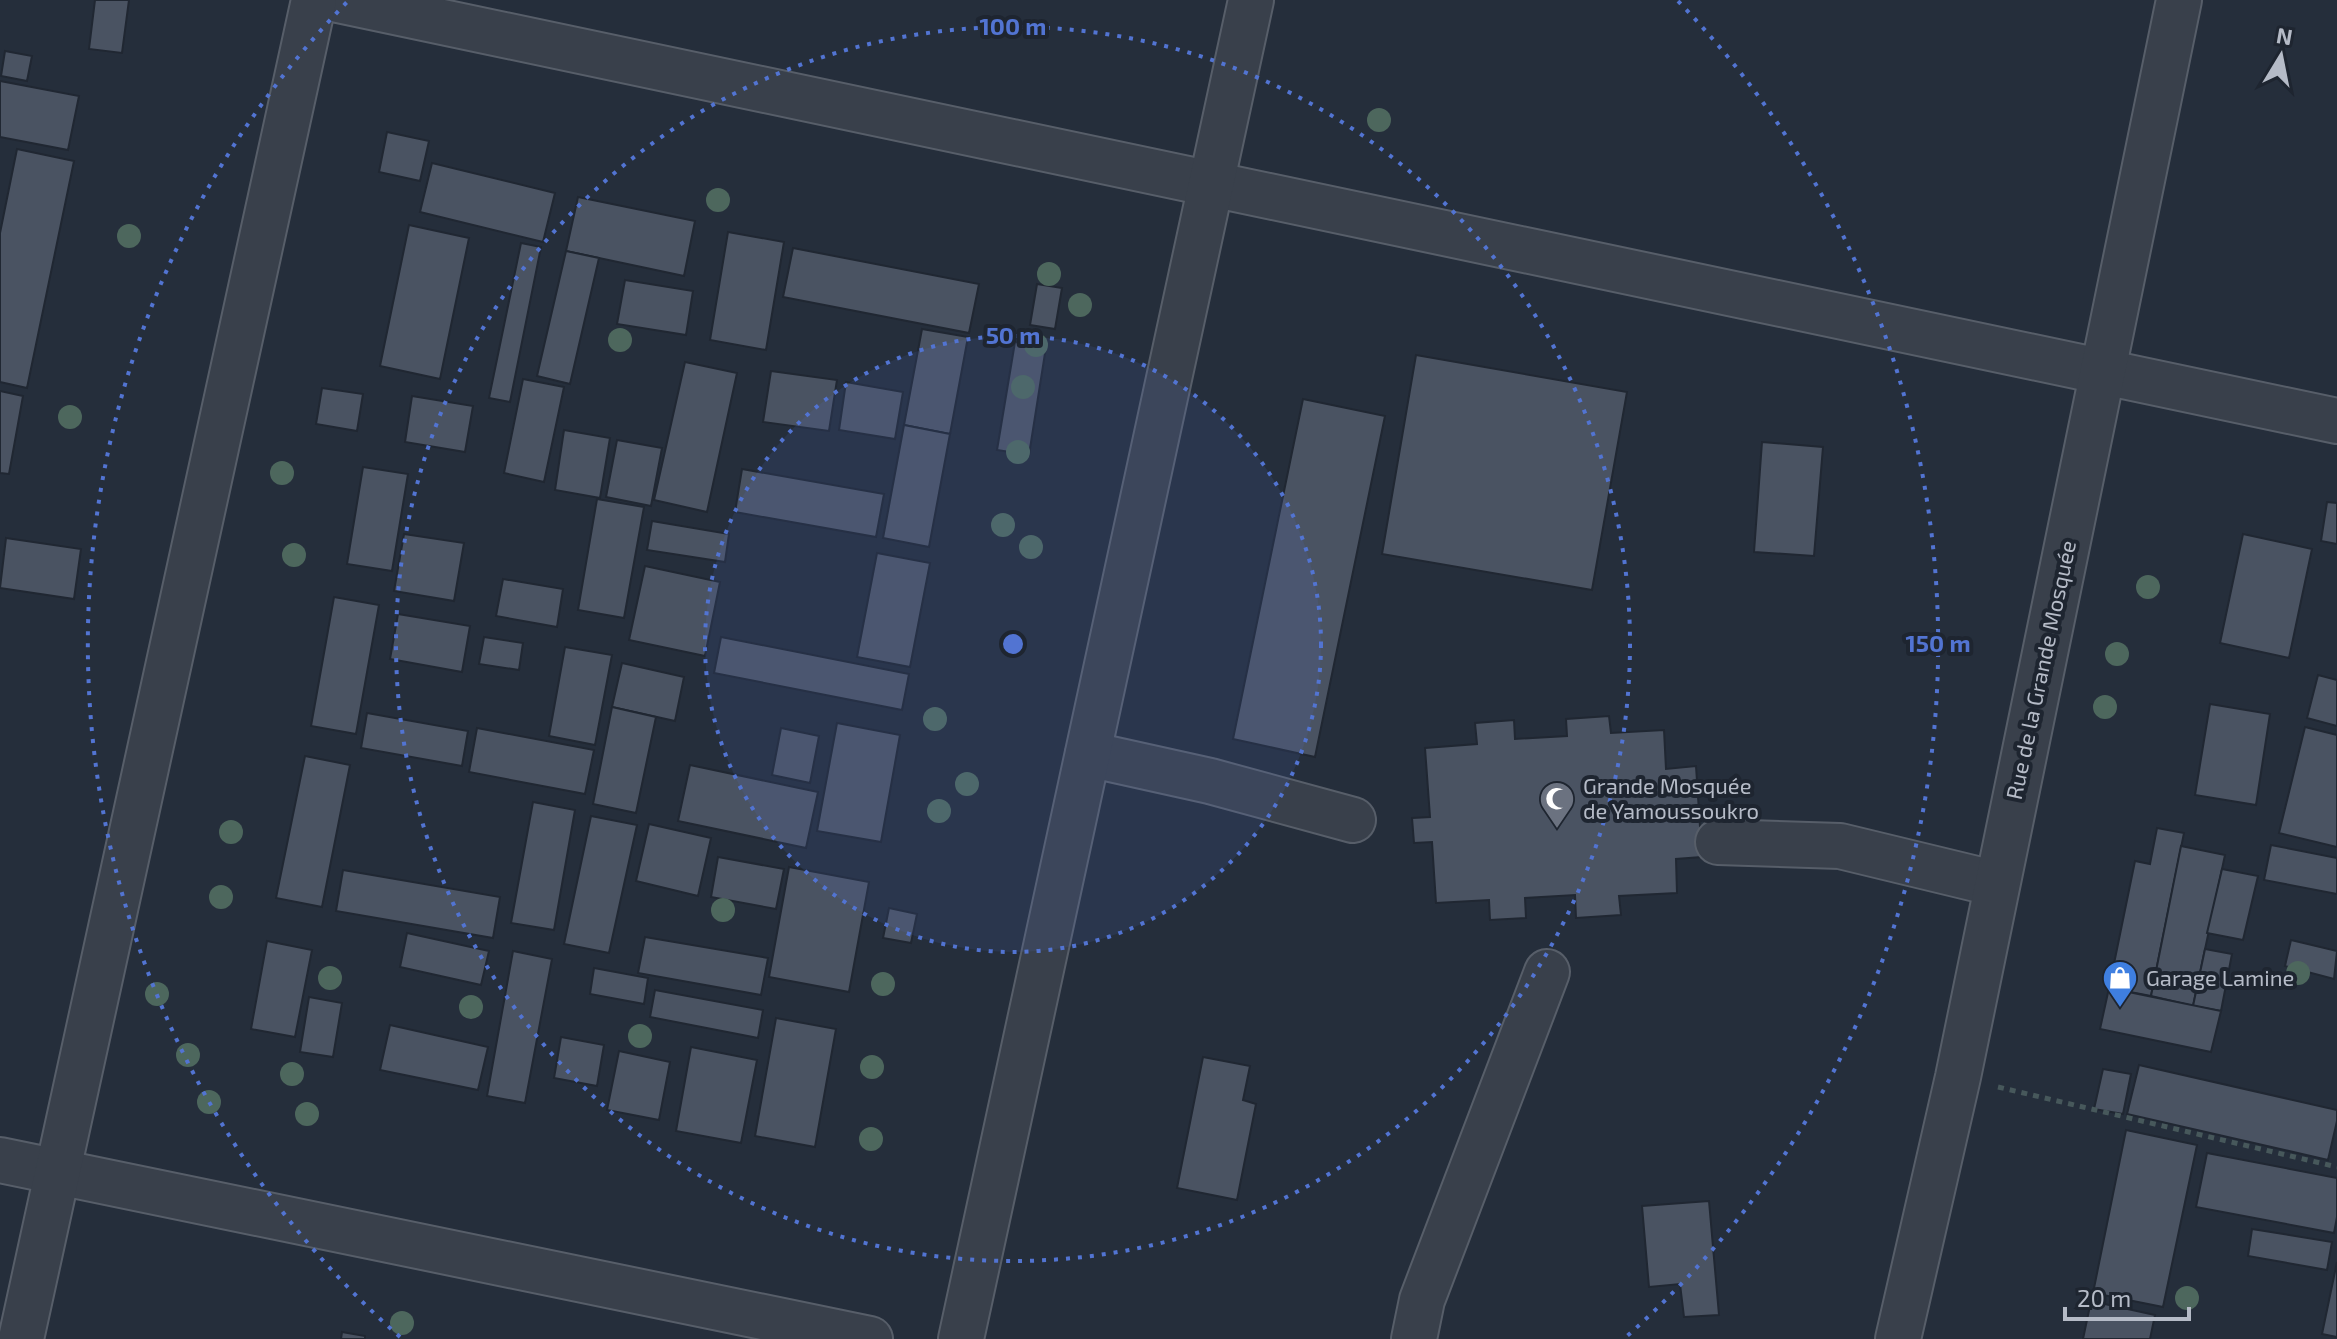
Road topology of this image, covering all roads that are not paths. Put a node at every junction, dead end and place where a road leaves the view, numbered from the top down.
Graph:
1 (314, 0) edge
2 (338, 0) edge
3 (1251, 0) edge
4 (2179, 0) edge
5 (1211, 184) junction
6 (2102, 372) junction
7 (2337, 421) edge
8 (1088, 754) junction
9 (1353, 820) dead end
10 (1718, 842) dead end
11 (1997, 884) junction
12 (1547, 972) dead end
13 (0, 1160) edge
14 (57, 1172) junction
15 (21, 1339) edge
16 (870, 1339) edge
17 (961, 1339) edge
18 (1414, 1339) edge
19 (1898, 1339) edge

1 - 14 street
2 - 5 street
3 - 5 street
4 - 6 street, Rue de la Grande Mosquée
5 - 6 street
5 - 8 street
6 - 7 street
6 - 11 street, Rue de la Grande Mosquée
8 - 9 street
8 - 17 street
10 - 11 street
11 - 19 street, Rue de la Grande Mosquée
12 - 18 street
13 - 14 street
14 - 15 street
14 - 16 street

